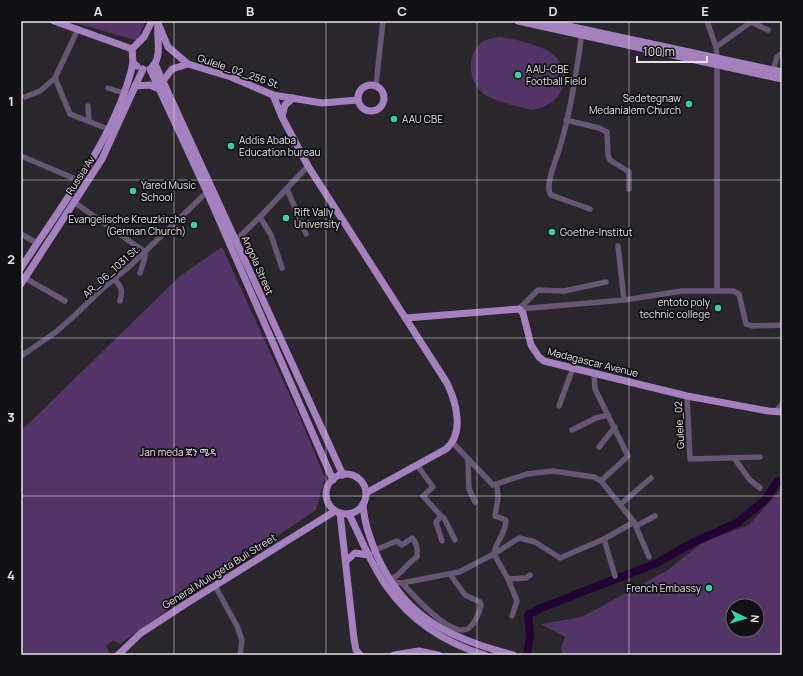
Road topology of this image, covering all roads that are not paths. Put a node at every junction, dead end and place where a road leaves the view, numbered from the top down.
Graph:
1 (54, 21) edge
2 (383, 21) edge
3 (518, 21) edge
4 (545, 21) edge
5 (707, 21) edge
6 (157, 22) edge
7 (78, 29) junction
8 (768, 30) dead end
9 (582, 33) junction
10 (716, 47) junction
11 (132, 49) junction
12 (782, 53) edge
13 (717, 62) junction
14 (133, 63) junction
15 (188, 64) junction
16 (149, 67) junction
17 (773, 70) junction
18 (782, 72) edge
19 (55, 78) junction
20 (782, 79) edge
21 (163, 81) junction
22 (376, 85) junction
23 (135, 86) junction
24 (108, 88) dead end
25 (159, 89) junction
26 (124, 93) junction
27 (273, 95) junction
28 (24, 97) dead end
29 (293, 98) junction
30 (358, 100) junction
31 (88, 106) dead end
32 (282, 117) junction
33 (566, 120) junction
34 (89, 121) junction
35 (108, 129) junction
36 (95, 155) junction
37 (21, 156) edge
38 (102, 159) junction
39 (308, 166) junction
40 (78, 180) junction
41 (72, 189) junction
42 (286, 189) junction
43 (629, 189) dead end
44 (207, 192) junction
45 (81, 193) junction
46 (74, 202) junction
47 (590, 209) dead end
48 (260, 217) junction
49 (21, 234) edge
50 (306, 234) dead end
51 (37, 243) junction
52 (233, 243) junction
53 (618, 246) dead end
54 (145, 252) junction
55 (22, 264) edge
56 (282, 268) dead end
57 (140, 273) dead end
58 (114, 279) junction
59 (23, 281) edge
60 (606, 282) dead end
61 (717, 290) junction
62 (624, 300) junction
63 (65, 301) dead end
64 (120, 301) dead end
65 (519, 310) junction
66 (406, 318) junction
67 (782, 325) edge
68 (21, 356) edge
69 (573, 368) junction
70 (594, 374) junction
71 (687, 396) junction
72 (782, 404) edge
73 (558, 406) dead end
74 (779, 412) edge
75 (608, 415) junction
76 (317, 420) junction
77 (309, 425) junction
78 (615, 427) junction
79 (572, 430) dead end
80 (453, 443) junction
81 (599, 447) dead end
82 (760, 457) dead end
83 (734, 458) junction
84 (468, 461) junction
85 (417, 465) junction
86 (344, 475) junction
87 (651, 478) dead end
88 (333, 480) junction
89 (601, 481) junction
90 (497, 485) junction
91 (760, 488) dead end
92 (366, 494) junction
93 (475, 502) dead end
94 (363, 504) junction
95 (621, 504) junction
96 (338, 512) junction
97 (349, 514) junction
98 (441, 516) junction
99 (655, 516) dead end
100 (635, 524) junction
101 (604, 539) junction
102 (442, 540) dead end
103 (456, 540) dead end
104 (375, 550) junction
105 (494, 554) junction
106 (369, 555) junction
107 (649, 557) dead end
108 (346, 561) junction
109 (450, 574) junction
110 (530, 576) dead end
111 (614, 576) dead end
112 (508, 579) junction
113 (390, 581) junction
114 (402, 582) junction
115 (215, 586) junction
116 (398, 596) junction
117 (512, 616) dead end
118 (357, 653) edge
119 (118, 655) edge
120 (240, 655) edge
121 (394, 655) edge
122 (438, 655) edge
123 (485, 655) edge
124 (513, 655) edge

1 - 7 main road
2 - 22 street
3 - 9 main road
4 - 9 main road
5 - 10 street
6 - 11 main road
6 - 15 main road, Gulele_02_256 St.
6 - 16 main road
7 - 11 main road
7 - 19 street
8 - 10 street
9 - 13 main road
9 - 33 street
10 - 13 street
11 - 14 main road, Russia Av
12 - 17 street
13 - 17 main road
13 - 20 main road
13 - 61 street
14 - 16 main road
14 - 26 main road, Russia Av
15 - 21 main road
15 - 27 main road, Gulele_02_256 St.
16 - 21 main road, Angola Street
16 - 23 main road, Russia Av
16 - 25 main road
17 - 18 main road
19 - 28 street
19 - 34 street
21 - 52 main road, Angola Street
22 - 30 main road
22 - 30 main road
23 - 25 main road
23 - 38 main road, Russia Av
24 - 26 street
25 - 44 main road
26 - 35 main road, Russia Av
27 - 29 main road, Gulele_02_256 St.
27 - 32 main road
29 - 30 main road, Gulele_02_256 St.
29 - 32 main road
31 - 34 street
32 - 39 main road
33 - 43 street
33 - 47 street
34 - 35 street
35 - 36 main road, Russia Av
36 - 38 main road
36 - 40 main road, Russia Av
37 - 40 street
38 - 45 main road, Russia Av
39 - 42 street
39 - 66 main road
40 - 41 main road, Russia Av
41 - 45 main road
41 - 51 main road, Russia Av
42 - 48 street
42 - 50 street
44 - 52 main road
44 - 54 street, AR_06_1031 St.
45 - 46 main road, Russia Av
46 - 54 street
46 - 59 main road, Russia Av
48 - 52 street
48 - 56 street
49 - 51 street
51 - 55 main road, Russia Av
52 - 76 main road, Angola Street
52 - 77 main road
53 - 62 street
54 - 57 street
54 - 58 street, AR_06_1031 St.
58 - 64 street
58 - 68 street, AR_06_1031 St.
59 - 63 street
60 - 65 street
61 - 62 street
61 - 67 street
62 - 65 street
65 - 66 main road
65 - 69 main road, Madagascar Avenue
66 - 80 main road
69 - 70 main road, Madagascar Avenue
69 - 73 street
70 - 71 main road, Madagascar Avenue
70 - 75 street
71 - 74 main road, Madagascar Avenue
71 - 83 street, Gulele_02
72 - 74 street
75 - 78 street
75 - 79 street
76 - 77 main road
76 - 86 main road, Angola Street
77 - 88 main road
78 - 81 street
78 - 89 street
80 - 84 street
80 - 85 main road
82 - 83 street
83 - 91 street
84 - 90 street
84 - 93 street
85 - 92 main road
85 - 98 street
86 - 88 main road
86 - 92 main road
87 - 95 street
88 - 96 main road
89 - 90 street
89 - 95 street
90 - 105 street
92 - 94 main road
94 - 97 main road
94 - 104 main road
95 - 100 street
96 - 97 main road
96 - 108 main road
96 - 115 main road, General Mulugeta Buli Street
97 - 106 main road
98 - 102 street
98 - 103 street
99 - 100 street
100 - 101 street
100 - 107 street
101 - 105 street
101 - 111 street
104 - 113 main road
104 - 113 street
105 - 109 street
105 - 112 street
106 - 108 main road
106 - 116 main road
108 - 118 main road
109 - 114 street
109 - 114 street
110 - 112 street
112 - 117 street
113 - 114 street
113 - 116 main road
115 - 119 main road, General Mulugeta Buli Street
115 - 120 street
116 - 123 main road
116 - 124 main road
121 - 122 main road

